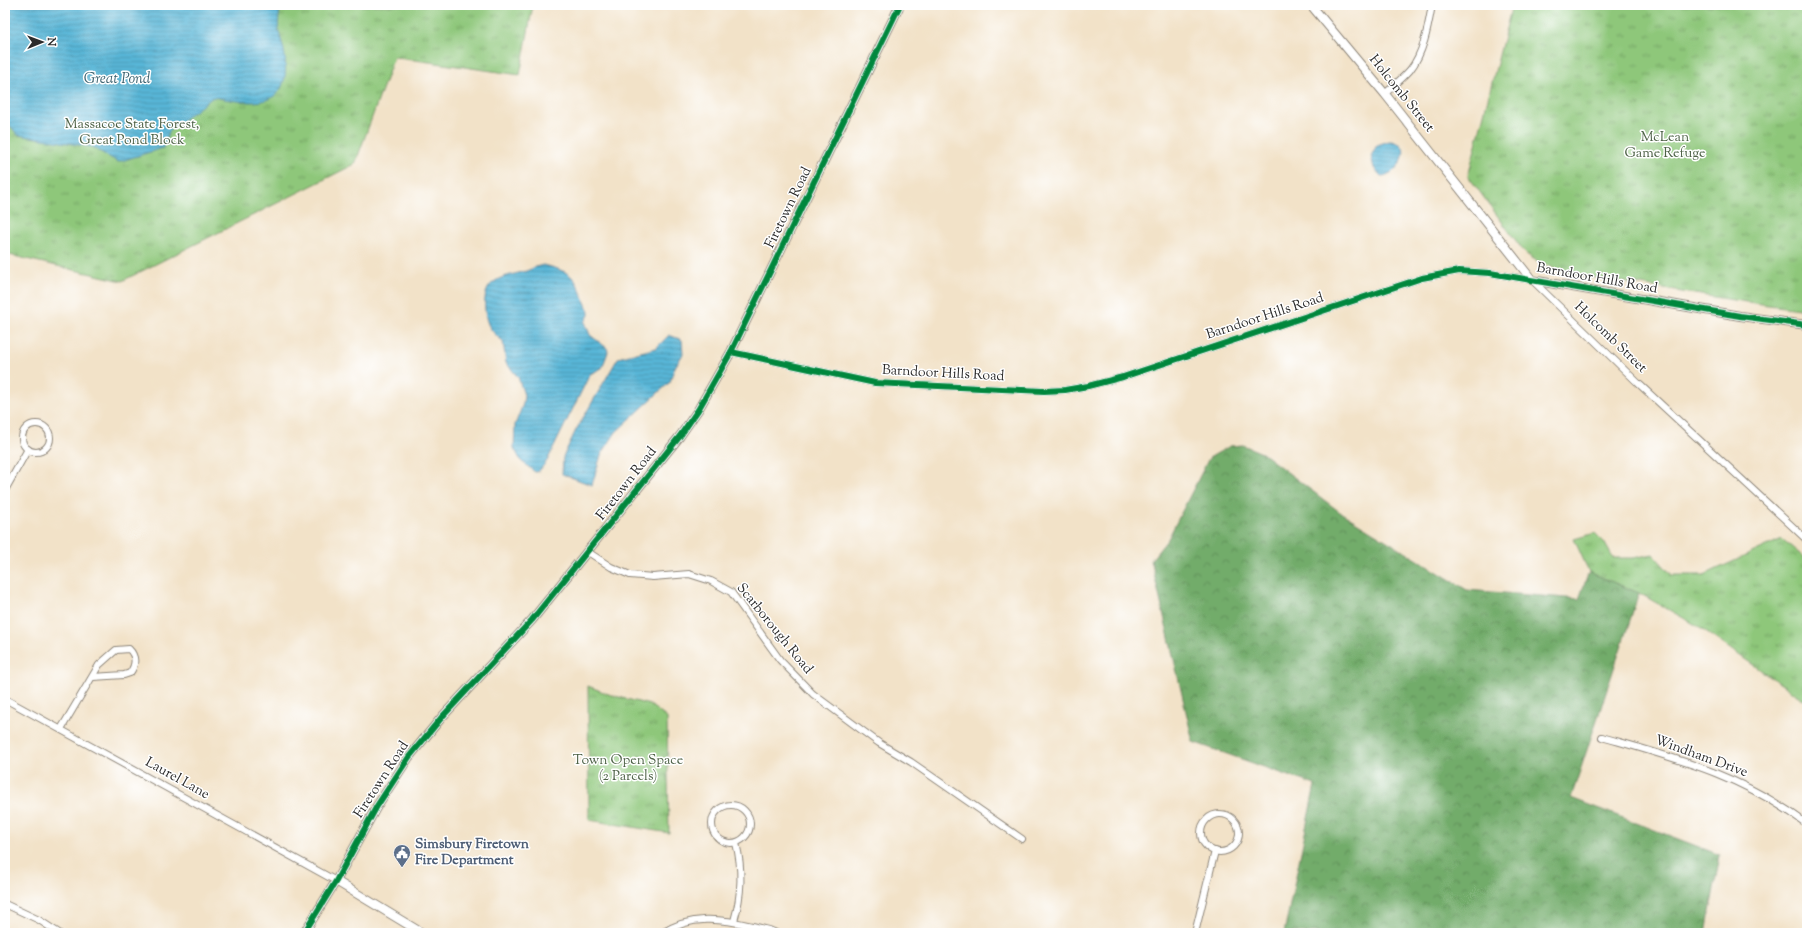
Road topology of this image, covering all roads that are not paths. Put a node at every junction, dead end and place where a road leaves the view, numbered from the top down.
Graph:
1 (900, 5) edge
2 (1311, 5) edge
3 (1432, 5) edge
4 (1385, 94) junction
5 (1532, 280) junction
6 (1807, 325) edge
7 (731, 352) junction
8 (28, 449) junction
9 (5, 490) edge
10 (1807, 540) edge
11 (588, 552) junction
12 (94, 677) junction
13 (5, 699) edge
14 (61, 729) junction
15 (1602, 737) dead end
16 (1807, 824) edge
17 (1022, 839) dead end
18 (736, 843) junction
19 (1215, 851) junction
20 (336, 881) junction
21 (5, 904) edge
22 (734, 922) junction
23 (59, 933) edge
24 (304, 933) edge
25 (422, 933) edge
26 (662, 933) edge
27 (776, 933) edge
28 (1195, 933) edge

1 - 7 street, Firetown Road
2 - 4 street, Holcomb Street
3 - 4 street
4 - 5 street, Holcomb Street
5 - 6 street, Barndoor Hills Road
5 - 7 street, Barndoor Hills Road
5 - 10 street, Holcomb Street
7 - 11 street, Firetown Road
8 - 8 street
8 - 9 street
11 - 17 street, Scarborough Road
11 - 20 street, Firetown Road
12 - 12 street
12 - 14 street
13 - 14 street, Laurel Lane
14 - 20 street, Laurel Lane
15 - 16 street, Windham Drive
18 - 18 street
18 - 22 street
19 - 19 street
19 - 28 street
20 - 24 street, Firetown Road
20 - 25 street
21 - 23 street
22 - 26 street
22 - 27 street

